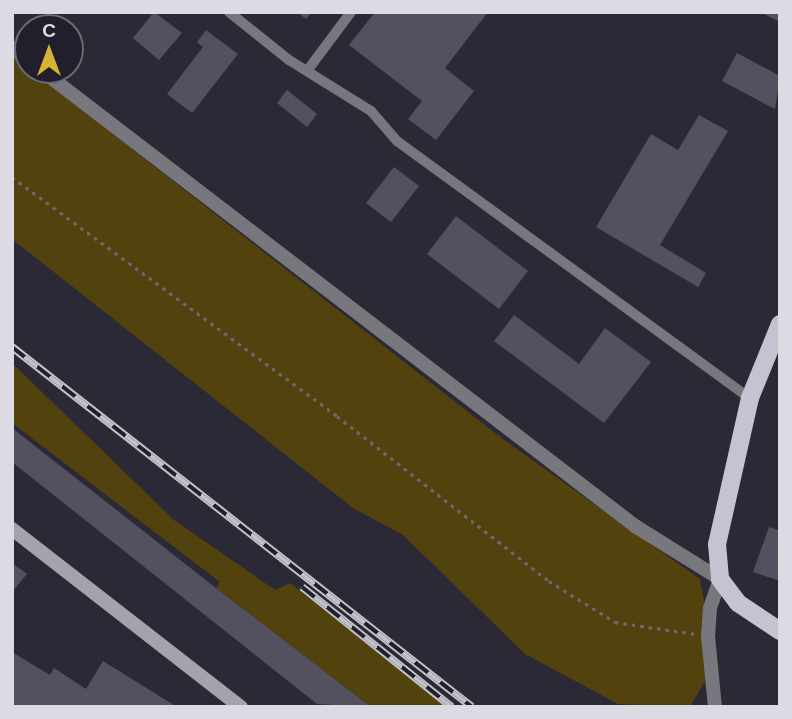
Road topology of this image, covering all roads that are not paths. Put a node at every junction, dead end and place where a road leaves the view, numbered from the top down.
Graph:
1 (229, 12) edge
2 (351, 12) edge
3 (307, 71) junction
4 (59, 84) edge
5 (780, 324) edge
6 (750, 398) junction
7 (12, 529) edge
8 (720, 579) junction
9 (780, 631) edge
10 (241, 707) edge
11 (715, 707) edge

1 - 3 lane
2 - 3 lane
3 - 6 lane
4 - 8 street
5 - 6 main road
6 - 8 main road
7 - 10 street
8 - 9 main road
8 - 11 street

